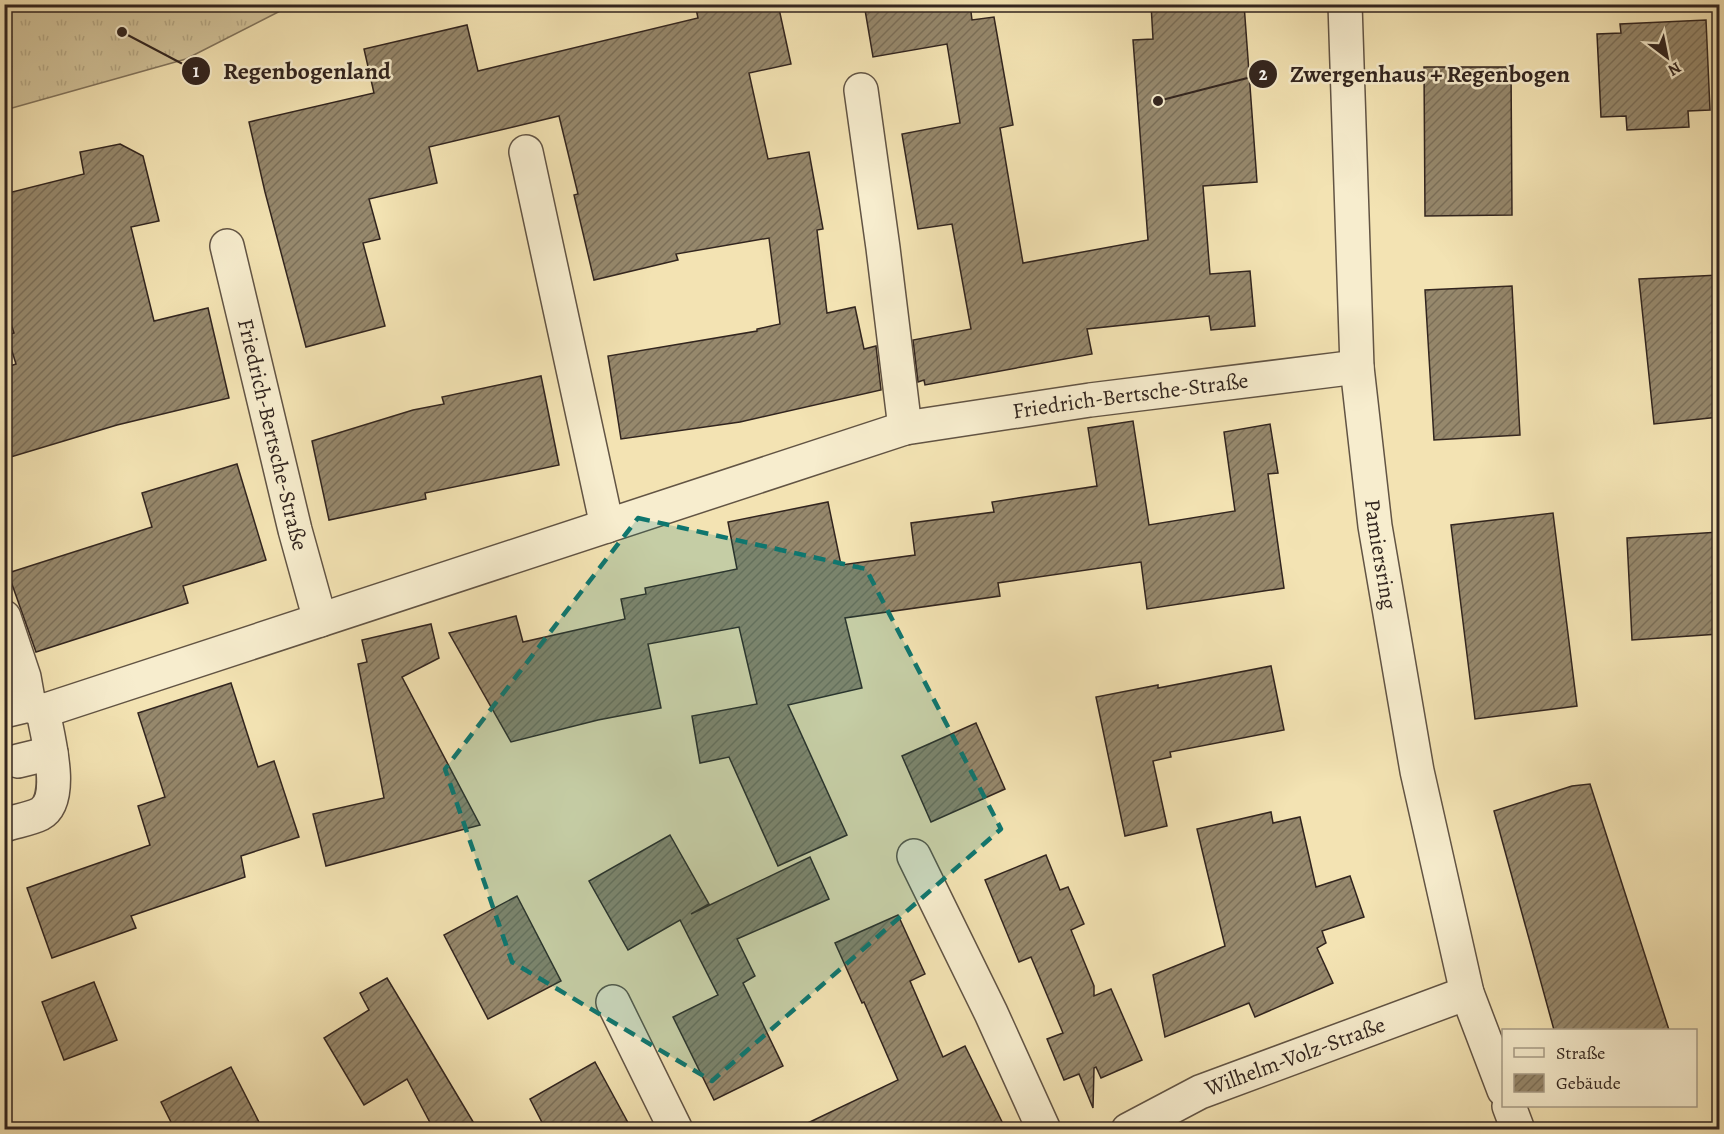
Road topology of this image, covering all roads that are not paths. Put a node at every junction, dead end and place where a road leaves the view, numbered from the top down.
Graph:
1 (1345, 4) edge
2 (861, 90) dead end
3 (526, 152) dead end
4 (227, 246) dead end
5 (1358, 367) junction
6 (904, 428) junction
7 (608, 526) junction
8 (4, 617) edge
9 (320, 620) junction
10 (26, 709) edge
11 (51, 753) junction
12 (18, 761) dead end
13 (4, 825) edge
14 (914, 856) dead end
15 (1467, 993) junction
16 (613, 1002) dead end
17 (1502, 1087) edge
18 (1509, 1107) edge
19 (676, 1130) edge
20 (1044, 1130) edge
21 (1128, 1130) edge
22 (1518, 1130) edge

1 - 5 street, Pamiersring
2 - 6 street
3 - 7 street
4 - 9 street, Friedrich-Bertsche-Straße
5 - 6 street, Friedrich-Bertsche-Straße
5 - 15 street, Pamiersring
6 - 7 street, Friedrich-Bertsche-Straße
7 - 9 street, Friedrich-Bertsche-Straße
8 - 10 street
9 - 10 street, Friedrich-Bertsche-Straße
10 - 11 street
11 - 12 street
11 - 13 street
14 - 20 street
15 - 17 street, Pamiersring
15 - 21 street, Wilhelm-Volz-Straße
16 - 19 street
18 - 22 street

